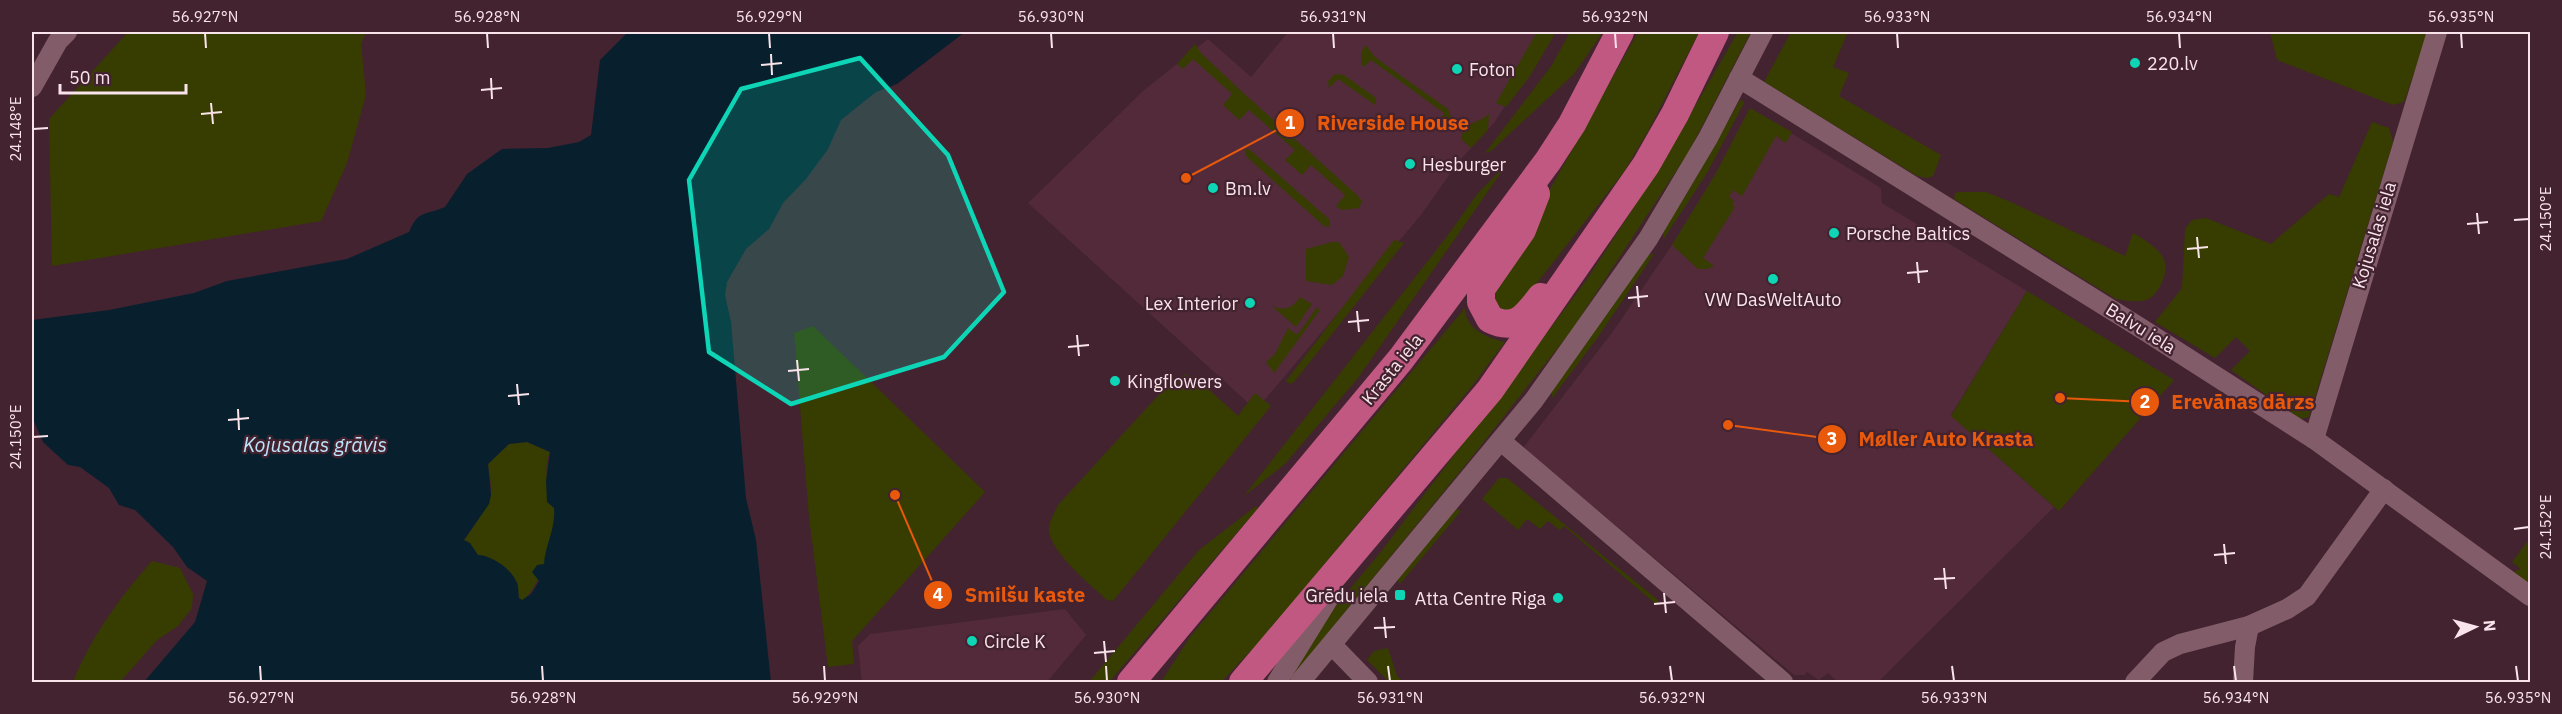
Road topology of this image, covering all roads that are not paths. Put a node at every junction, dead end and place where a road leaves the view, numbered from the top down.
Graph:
1 (67, 32) edge
2 (1620, 32) edge
3 (1715, 32) edge
4 (1728, 32) edge
5 (1763, 32) edge
6 (2437, 32) edge
7 (1739, 78) junction
8 (1691, 83) junction
9 (32, 87) edge
10 (1548, 161) junction
11 (1605, 224) junction
12 (2314, 439) junction
13 (1501, 441) junction
14 (2384, 489) junction
15 (1371, 533) junction
16 (2530, 596) edge
17 (2249, 626) junction
18 (1332, 645) junction
19 (1131, 682) edge
20 (1243, 682) edge
21 (1276, 682) edge
22 (1300, 682) edge
23 (1368, 682) edge
24 (1783, 682) edge
25 (2135, 682) edge
26 (2244, 682) edge

1 - 9 street
2 - 10 highway, Krasta iela
3 - 8 highway
4 - 8 street
5 - 7 street
6 - 12 street, Kojusalas iela
7 - 12 street, Balvu iela
7 - 13 street
8 - 11 highway
10 - 11 highway
10 - 19 highway, Krasta iela
11 - 15 highway
12 - 14 street, Balvu iela
13 - 18 street
13 - 24 street
14 - 16 street, Balvu iela
14 - 17 street
15 - 20 highway
15 - 21 street
17 - 25 street
17 - 26 street
18 - 22 street
18 - 23 street

